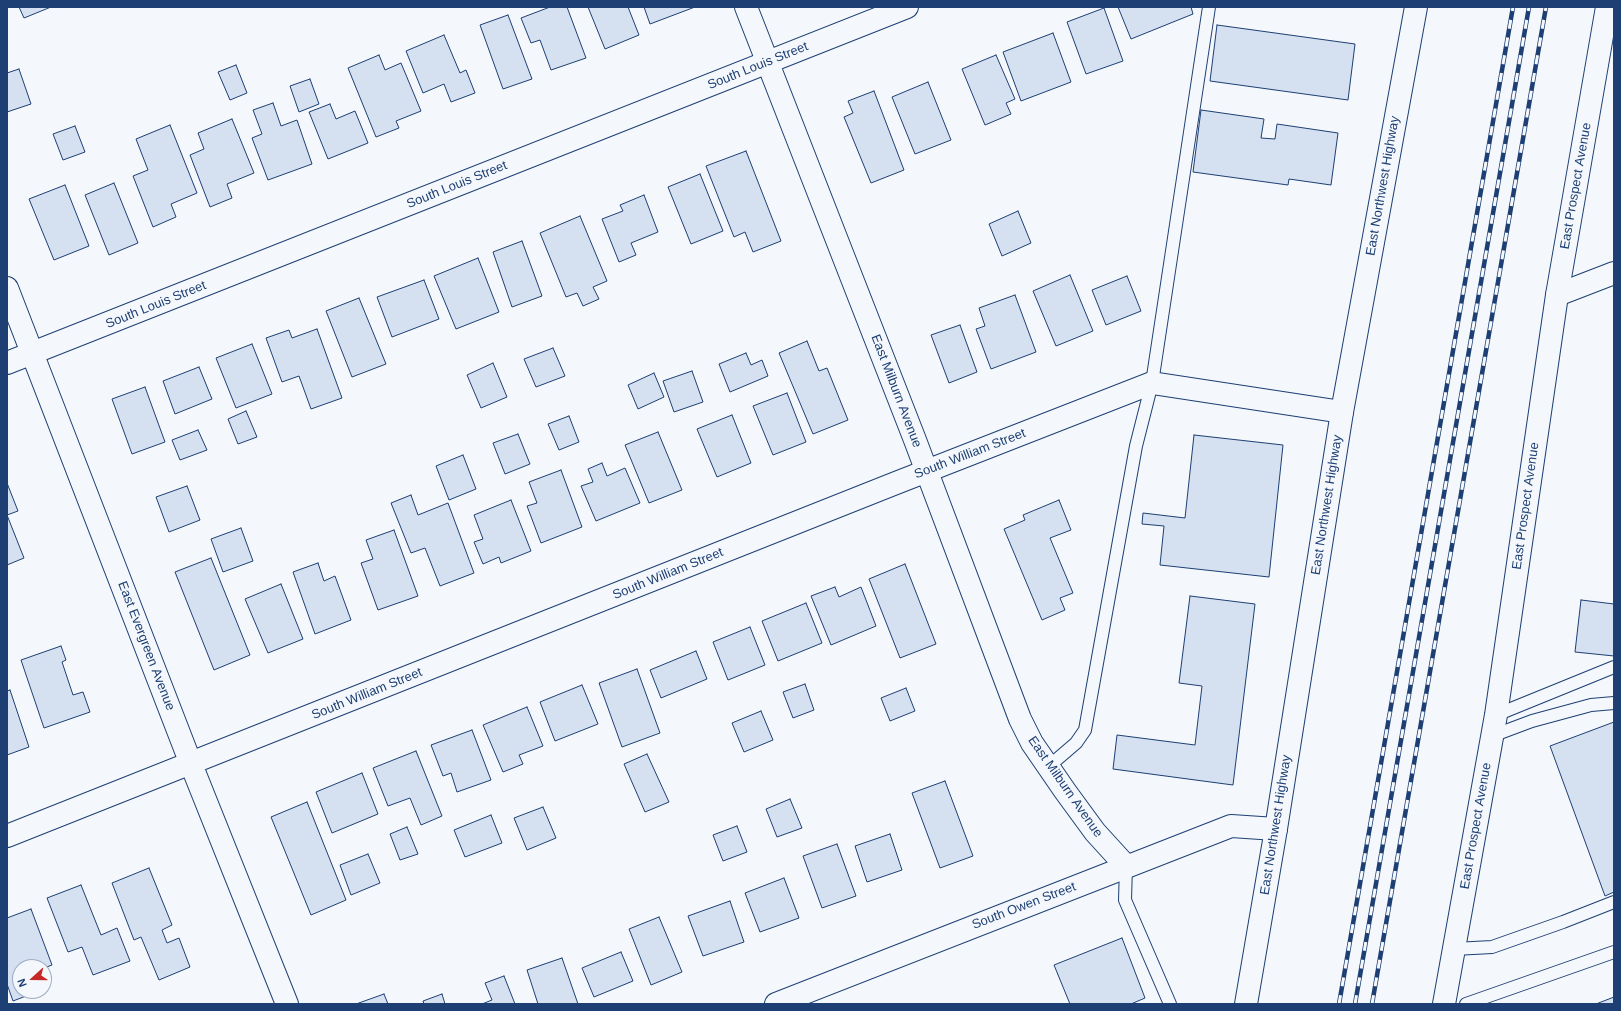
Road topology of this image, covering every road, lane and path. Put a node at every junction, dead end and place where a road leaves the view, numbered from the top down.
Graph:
1 (746, 7) edge
2 (907, 7) edge
3 (1209, 7) edge
4 (1416, 7) edge
5 (1607, 7) edge
6 (768, 62) junction
7 (1614, 273) edge
8 (7, 288) edge
9 (1557, 295) junction
10 (33, 353) junction
11 (7, 364) edge
12 (1152, 383) junction
13 (1342, 412) junction
14 (927, 471) junction
15 (1614, 667) edge
16 (1614, 703) edge
17 (1496, 715) junction
18 (1492, 736) junction
19 (191, 764) junction
20 (1048, 767) junction
21 (1276, 829) junction
22 (7, 836) edge
23 (1126, 866) junction
24 (1614, 902) edge
25 (1454, 949) junction
26 (1614, 952) edge
27 (286, 1004) edge
28 (776, 1004) edge
29 (1170, 1004) edge
30 (1246, 1004) edge
31 (1444, 1004) edge
32 (1466, 1004) edge

1 - 6 street, East Milburn Avenue
2 - 6 street, South Louis Street
3 - 12 lane
4 - 13 street, East Northwest Highway
5 - 9 street, East Prospect Avenue
6 - 10 street, South Louis Street
6 - 14 street, East Milburn Avenue
7 - 9 street
8 - 10 street, East Evergreen Avenue
9 - 17 street, East Prospect Avenue
10 - 11 street, South Louis Street
10 - 19 street, East Evergreen Avenue
12 - 13 street
12 - 14 street, South William Street
12 - 20 lane
13 - 21 street, East Northwest Highway
14 - 19 street, South William Street
14 - 20 street, East Milburn Avenue
15 - 17 lane
16 - 18 lane
17 - 18 street, East Prospect Avenue
18 - 25 street, East Prospect Avenue
19 - 22 street, South William Street
19 - 27 street, East Evergreen Avenue
20 - 23 street, East Milburn Avenue
21 - 23 street, South Owen Street
21 - 30 street, East Northwest Highway
23 - 28 street, South Owen Street
23 - 29 lane
24 - 25 lane
25 - 31 street, East Prospect Avenue
26 - 32 lane

